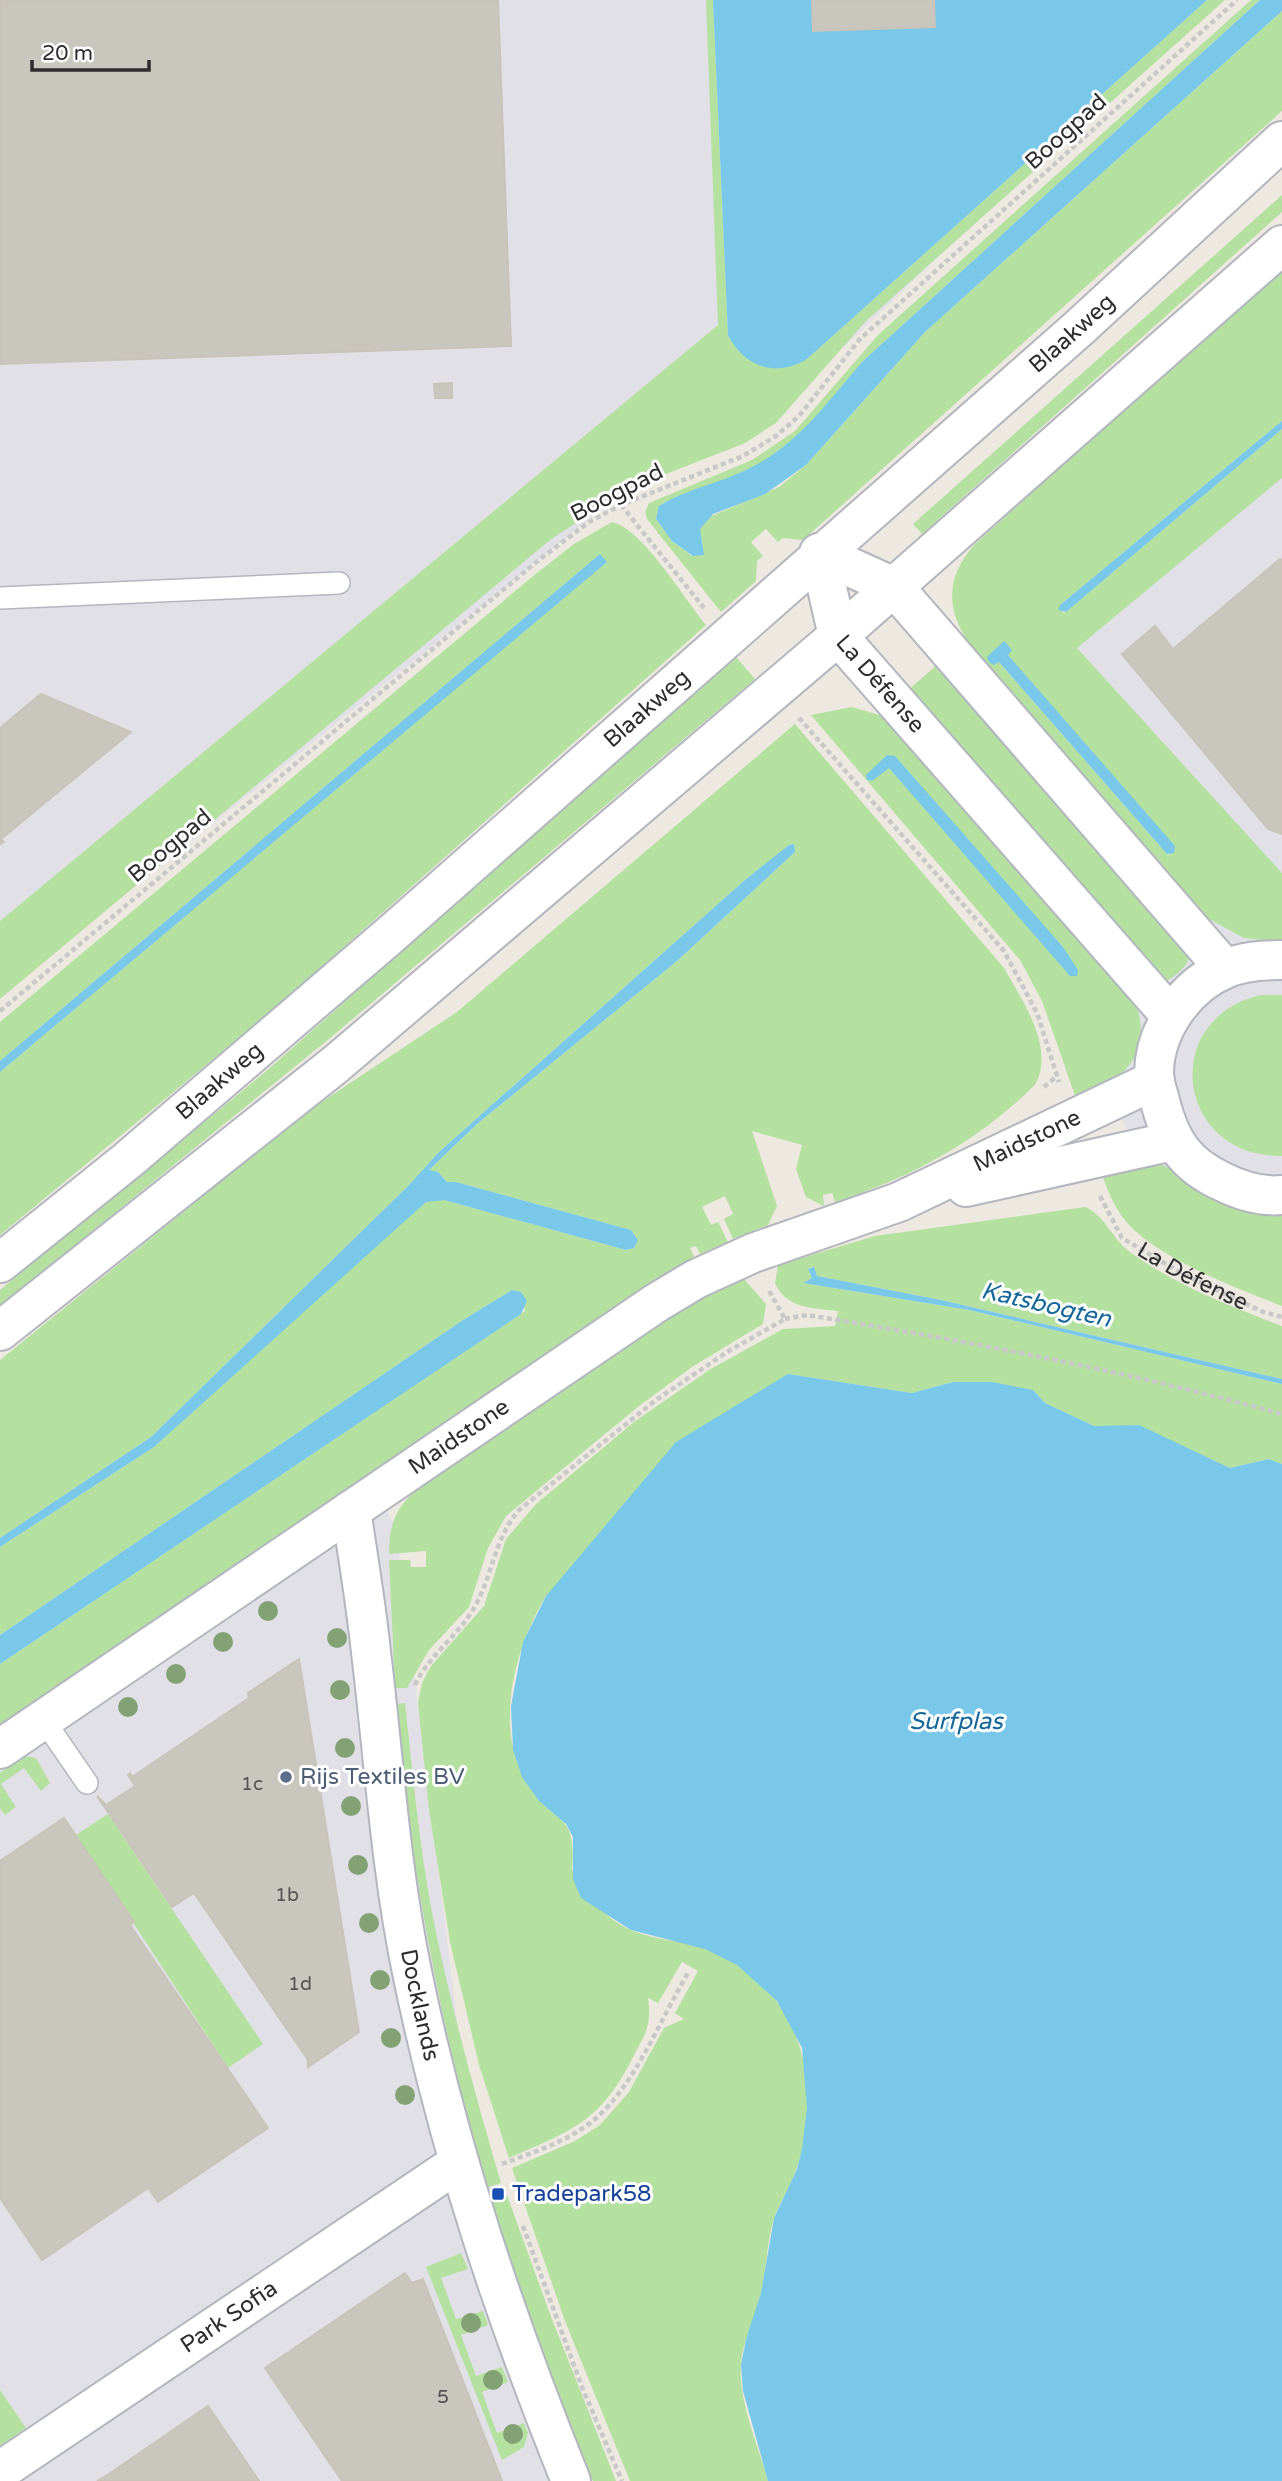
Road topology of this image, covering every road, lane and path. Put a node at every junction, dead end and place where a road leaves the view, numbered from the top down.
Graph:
1 (1237, 0) edge
2 (1282, 141) edge
3 (1282, 245) edge
4 (621, 505) junction
5 (820, 554) junction
6 (339, 583) dead end
7 (894, 586) junction
8 (0, 598) edge
9 (727, 635) junction
10 (838, 636) junction
11 (775, 689) junction
12 (1282, 960) edge
13 (1225, 969) junction
14 (0, 1011) edge
15 (1171, 1016) junction
16 (1155, 1080) junction
17 (1073, 1120) junction
18 (1173, 1141) junction
19 (1087, 1160) junction
20 (1282, 1195) edge
21 (899, 1202) junction
22 (753, 1253) junction
23 (0, 1263) edge
24 (1282, 1317) edge
25 (785, 1319) junction
26 (0, 1331) edge
27 (1282, 1414) edge
28 (351, 1510) junction
29 (411, 1695) dead end
30 (43, 1719) junction
31 (0, 1749) edge
32 (87, 1783) dead end
33 (688, 1973) dead end
34 (499, 2151) dead end
35 (458, 2163) junction
36 (502, 2164) junction
37 (505, 2175) dead end
38 (522, 2223) dead end
39 (0, 2471) edge
40 (571, 2481) edge
41 (622, 2481) edge

1 - 4 path, Boogpad
2 - 5 street, Blaakweg
3 - 7 street
4 - 9 path
4 - 14 path, Boogpad
5 - 7 street
5 - 9 street, Blaakweg
5 - 10 street, La Défense
6 - 8 lane
7 - 10 street
7 - 13 street
9 - 23 street, Blaakweg
10 - 11 street
10 - 15 street, La Défense
11 - 17 path
11 - 26 street
12 - 13 street
13 - 15 street
15 - 16 street
16 - 17 street, Maidstone
16 - 18 street
17 - 21 street, Maidstone
18 - 19 street, Maidstone
18 - 20 street
19 - 21 street, Maidstone
19 - 24 path, La Défense
21 - 22 street, Maidstone
22 - 25 path
22 - 28 street, Maidstone
25 - 27 path
25 - 29 path
28 - 30 street, Maidstone
28 - 35 street, Docklands
30 - 31 street, Maidstone
30 - 32 lane
33 - 36 path
34 - 36 path
35 - 39 street, Park Sofia
35 - 40 street, Docklands
36 - 37 path
38 - 41 path

